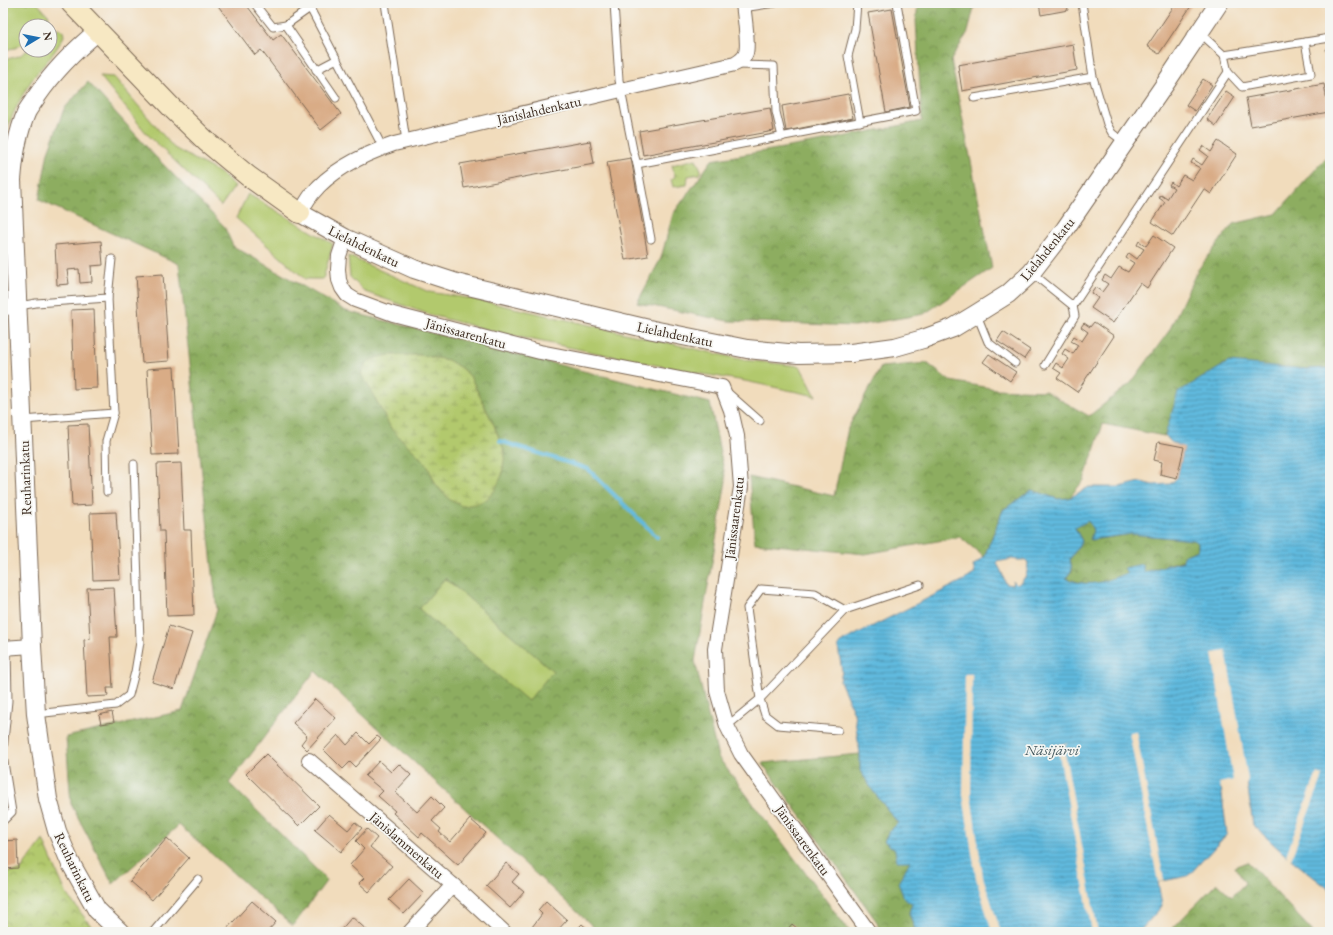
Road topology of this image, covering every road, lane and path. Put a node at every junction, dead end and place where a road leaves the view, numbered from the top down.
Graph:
1 (71, 3) edge
2 (254, 3) edge
3 (385, 3) edge
4 (614, 3) edge
5 (775, 3) edge
6 (857, 3) edge
7 (897, 3) edge
8 (1082, 3) edge
9 (1218, 3) edge
10 (743, 6) edge
11 (286, 25) junction
12 (98, 31) junction
13 (1200, 32) junction
14 (1330, 38) edge
15 (1305, 42) junction
16 (1224, 56) junction
17 (337, 59) junction
18 (735, 64) junction
19 (316, 70) junction
20 (1228, 72) junction
21 (1093, 77) junction
22 (621, 90) junction
23 (336, 98) dead end
24 (974, 98) dead end
25 (860, 122) junction
26 (782, 137) junction
27 (406, 140) junction
28 (1124, 142) junction
29 (383, 148) junction
30 (637, 164) junction
31 (300, 213) junction
32 (345, 238) junction
33 (651, 239) dead end
34 (112, 259) dead end
35 (1031, 273) junction
36 (108, 298) junction
37 (1073, 306) junction
38 (10, 307) edge
39 (976, 314) junction
40 (1015, 363) dead end
41 (1045, 365) dead end
42 (722, 387) junction
43 (114, 413) junction
44 (23, 420) junction
45 (760, 421) dead end
46 (134, 464) dead end
47 (107, 492) dead end
48 (920, 585) dead end
49 (845, 610) junction
50 (32, 646) junction
51 (5, 648) edge
52 (760, 699) junction
53 (36, 714) junction
54 (727, 726) junction
55 (838, 730) dead end
56 (3, 750) edge
57 (3, 756) edge
58 (309, 760) dead end
59 (3, 821) edge
60 (198, 879) dead end
61 (453, 885) junction
62 (120, 932) edge
63 (153, 932) edge
64 (410, 932) edge
65 (504, 932) edge
66 (869, 932) edge

1 - 12 main road, Lielahdenkatu
2 - 11 lane
3 - 27 lane
4 - 22 lane
5 - 10 lane
6 - 25 lane
7 - 25 lane
8 - 21 lane
9 - 13 street, Lielahdenkatu
10 - 18 street
11 - 17 lane
11 - 19 lane
12 - 31 main road, Lielahdenkatu
12 - 38 street, Reuharinkatu
13 - 16 lane
13 - 28 street, Lielahdenkatu
14 - 15 lane
15 - 16 lane
15 - 20 lane
16 - 20 lane
17 - 19 lane
17 - 29 lane
18 - 22 street, Jänislahdenkatu
18 - 26 lane
19 - 23 lane
20 - 37 lane
21 - 24 lane
21 - 28 lane
22 - 27 street, Jänislahdenkatu
22 - 30 lane
25 - 26 lane
26 - 30 lane
27 - 29 street, Jänislahdenkatu
28 - 35 street, Lielahdenkatu
29 - 31 street, Jänislahdenkatu
30 - 33 lane
31 - 32 street, Lielahdenkatu
32 - 39 street, Lielahdenkatu
32 - 42 street, Jänissaarenkatu
34 - 36 lane
35 - 37 lane
35 - 39 street, Lielahdenkatu
36 - 38 lane
36 - 43 lane
37 - 41 lane
38 - 44 street, Reuharinkatu
39 - 40 lane
42 - 45 lane
42 - 54 street, Jänissaarenkatu
43 - 44 lane
43 - 47 lane
44 - 50 street, Reuharinkatu
46 - 53 lane
48 - 49 lane
49 - 52 lane
49 - 52 lane
50 - 51 street
50 - 53 street, Reuharinkatu
51 - 56 lane
52 - 54 lane
52 - 55 lane
53 - 62 street, Reuharinkatu
54 - 66 street, Jänissaarenkatu
57 - 59 lane
58 - 61 street, Jänislammenkatu
60 - 63 lane
61 - 64 street
61 - 65 street, Jänislammenkatu

